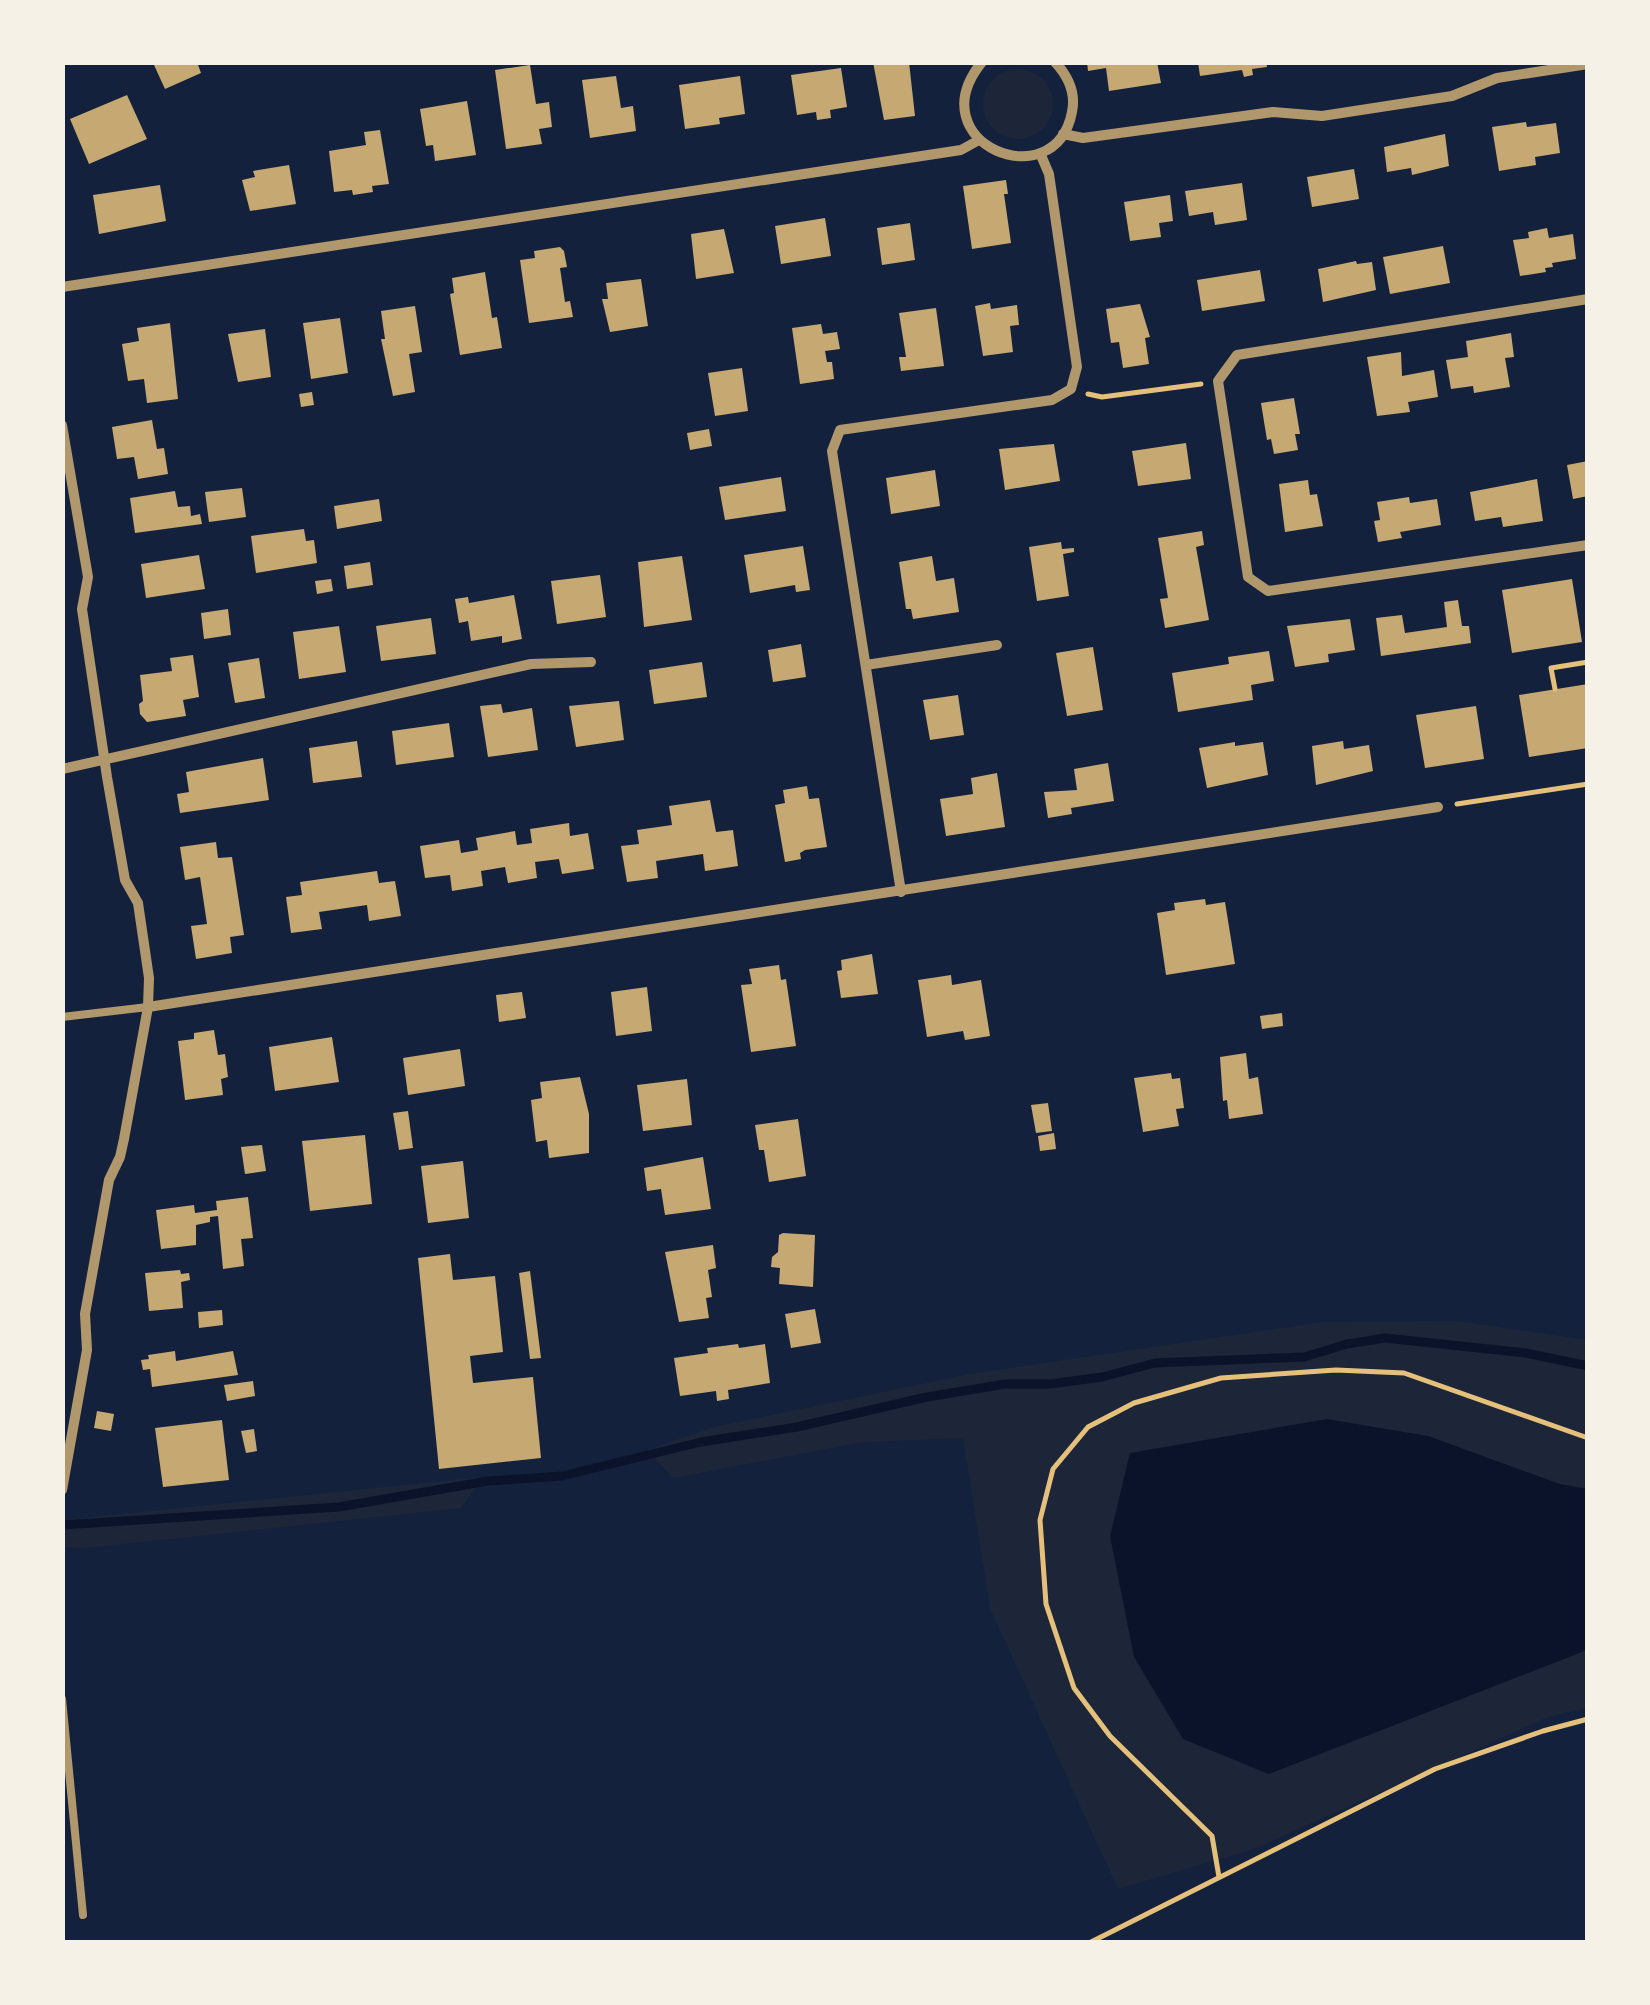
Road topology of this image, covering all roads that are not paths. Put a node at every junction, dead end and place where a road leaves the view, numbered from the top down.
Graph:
1 (982, 62) edge
2 (1055, 62) edge
3 (1588, 64) edge
4 (1063, 134) junction
5 (979, 140) junction
6 (1040, 153) junction
7 (62, 288) edge
8 (1588, 299) edge
9 (62, 425) edge
10 (1588, 545) edge
11 (997, 645) dead end
12 (591, 662) dead end
13 (866, 665) junction
14 (105, 758) junction
15 (62, 769) edge
16 (1438, 807) road end
17 (902, 892) junction
18 (148, 1007) junction
19 (62, 1017) edge
20 (62, 1490) edge
21 (62, 1699) edge
22 (83, 1915) dead end

1 - 5 street
2 - 4 street
3 - 4 street
4 - 6 street
5 - 6 street
5 - 7 street
6 - 13 street
8 - 10 street
9 - 14 street
11 - 13 street
12 - 14 street
13 - 17 street
14 - 15 street
14 - 18 street
16 - 17 street
17 - 18 street
18 - 19 lane
18 - 20 street
21 - 22 lane

